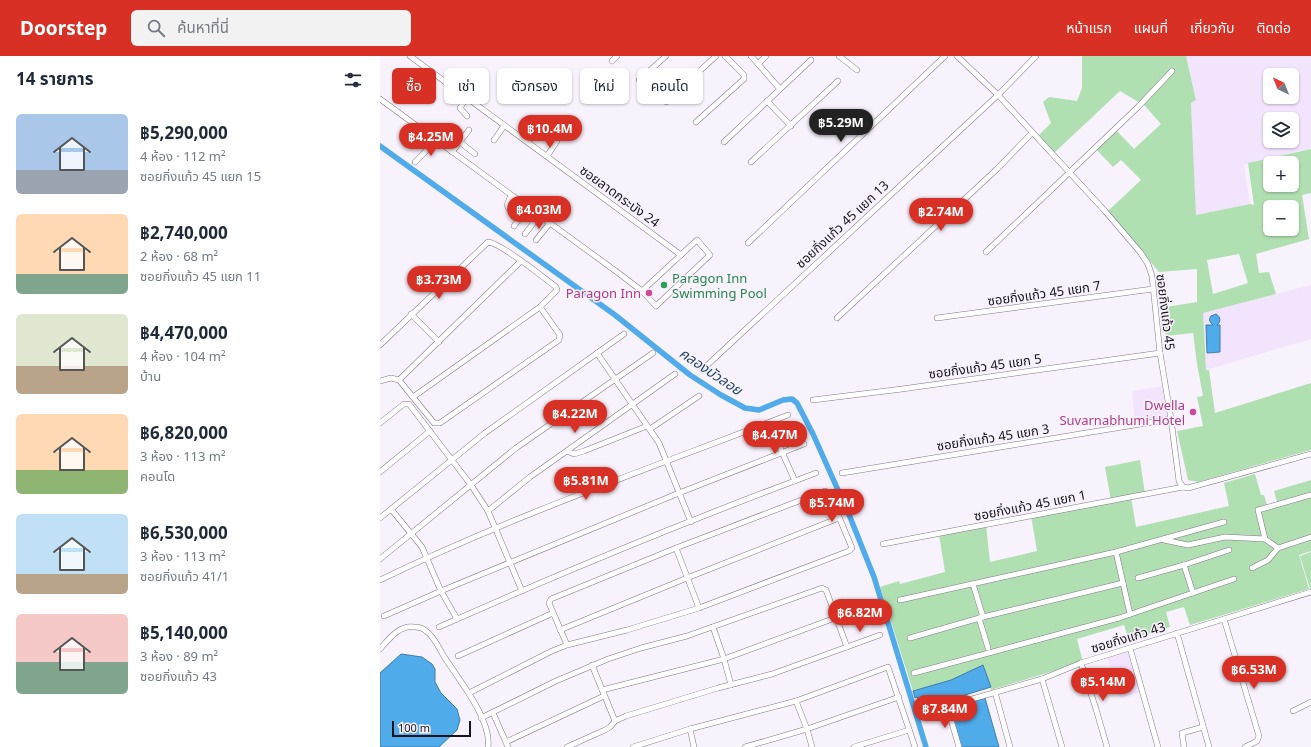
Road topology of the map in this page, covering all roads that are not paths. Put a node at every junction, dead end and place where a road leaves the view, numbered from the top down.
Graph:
1 (410, 56) edge
2 (617, 56) edge
3 (666, 56) edge
4 (716, 56) edge
5 (726, 56) edge
6 (751, 56) edge
7 (766, 56) edge
8 (839, 56) edge
9 (945, 56) edge
10 (957, 56) edge
11 (1036, 56) edge
12 (811, 60) dead end
13 (612, 61) dead end
14 (758, 64) junction
15 (652, 68) edge
16 (703, 68) edge
17 (857, 70) dead end
18 (1172, 71) dead end
19 (444, 81) edge
20 (838, 81) dead end
21 (780, 89) junction
22 (998, 95) junction
23 (380, 99) edge
24 (767, 101) junction
25 (462, 104) edge
26 (475, 104) edge
27 (467, 116) dead end
28 (696, 122) dead end
29 (504, 126) junction
30 (791, 126) junction
31 (469, 130) dead end
32 (1032, 133) junction
33 (494, 140) dead end
34 (436, 141) junction
35 (557, 141) dead end
36 (460, 142) junction
37 (724, 142) dead end
38 (452, 152) junction
39 (476, 154) dead end
40 (547, 156) junction
41 (415, 162) dead end
42 (751, 162) dead end
43 (1070, 172) junction
44 (511, 195) junction
45 (528, 207) junction
46 (509, 209) dead end
47 (539, 216) junction
48 (550, 223) junction
49 (514, 226) dead end
50 (525, 234) dead end
51 (536, 240) dead end
52 (748, 243) dead end
53 (986, 252) dead end
54 (681, 255) junction
55 (521, 261) junction
56 (1153, 289) junction
57 (642, 291) junction
58 (540, 307) junction
59 (412, 314) junction
60 (837, 318) dead end
61 (938, 318) dead end
62 (624, 334) dead end
63 (439, 342) junction
64 (380, 345) edge
65 (597, 353) junction
66 (653, 353) dead end
67 (1160, 353) junction
68 (702, 370) dead end
69 (675, 374) dead end
70 (615, 379) junction
71 (399, 380) junction
72 (380, 381) edge
73 (699, 396) dead end
74 (413, 397) junction
75 (813, 400) dead end
76 (632, 404) junction
77 (788, 415) dead end
78 (1171, 419) junction
79 (769, 422) junction
80 (380, 423) edge
81 (649, 428) junction
82 (430, 431) junction
83 (804, 444) dead end
84 (567, 451) junction
85 (783, 452) junction
86 (1311, 454) edge
87 (452, 460) junction
88 (666, 461) junction
89 (380, 472) edge
90 (816, 473) dead end
91 (842, 473) dead end
92 (795, 481) junction
93 (471, 485) junction
94 (1182, 487) junction
95 (679, 493) junction
96 (1311, 495) edge
97 (391, 509) junction
98 (488, 511) junction
99 (380, 518) edge
100 (839, 518) junction
101 (691, 522) junction
102 (1224, 522) dead end
103 (496, 528) junction
104 (411, 533) junction
105 (1311, 537) edge
106 (1160, 540) junction
107 (1265, 540) junction
108 (883, 544) dead end
109 (676, 548) junction
110 (1278, 548) junction
111 (1229, 550) dead end
112 (1116, 552) junction
113 (427, 557) junction
114 (380, 559) edge
115 (510, 562) junction
116 (1184, 565) junction
117 (1252, 568) dead end
118 (687, 578) junction
119 (1138, 578) dead end
120 (1234, 579) dead end
121 (380, 580) edge
122 (1123, 583) junction
123 (973, 584) junction
124 (441, 591) junction
125 (522, 591) junction
126 (1311, 592) edge
127 (1193, 593) junction
128 (900, 600) dead end
129 (699, 608) junction
130 (553, 613) junction
131 (1130, 614) junction
132 (384, 616) dead end
133 (981, 617) junction
134 (835, 618) junction
135 (457, 619) junction
136 (1224, 619) junction
137 (440, 627) dead end
138 (713, 627) junction
139 (560, 630) junction
140 (1177, 633) junction
141 (880, 635) dead end
142 (910, 638) dead end
143 (568, 645) junction
144 (846, 647) junction
145 (988, 648) dead end
146 (1130, 648) junction
147 (380, 649) edge
148 (458, 656) dead end
149 (724, 659) junction
150 (1081, 663) junction
151 (592, 665) junction
152 (914, 673) dead end
153 (1042, 679) junction
154 (731, 685) junction
155 (602, 690) junction
156 (470, 692) junction
157 (995, 692) junction
158 (604, 696) junction
159 (899, 697) junction
160 (796, 701) junction
161 (1311, 702) edge
162 (947, 706) junction
163 (930, 711) dead end
164 (1293, 711) dead end
165 (493, 713) junction
166 (481, 718) junction
167 (615, 721) junction
168 (1204, 727) junction
169 (690, 729) junction
170 (807, 730) junction
171 (909, 730) junction
172 (507, 745) edge
173 (488, 747) edge
174 (567, 747) edge
175 (633, 747) edge
176 (694, 747) edge
177 (745, 747) edge
178 (812, 747) edge
179 (854, 747) edge
180 (915, 747) edge
181 (959, 747) edge
182 (1010, 747) edge
183 (1062, 747) edge
184 (1107, 747) edge
185 (1158, 747) edge
186 (1184, 747) edge
187 (1209, 747) edge
188 (1245, 747) edge

1 - 19 street, ซอยลาดกระบัง 24
2 - 13 street
3 - 15 street
4 - 16 street
5 - 28 street
6 - 14 street
7 - 14 street
8 - 17 street
9 - 52 street
10 - 22 street, ซอยกิ่งแก้ว 45
11 - 22 street, ซอยกิ่งแก้ว 45 แยก 13
12 - 21 street
14 - 21 street
18 - 43 street
20 - 30 street
21 - 24 street
22 - 32 street, ซอยกิ่งแก้ว 45
22 - 68 street, ซอยกิ่งแก้ว 45 แยก 13
23 - 34 street
24 - 30 street
24 - 37 street
25 - 27 street
26 - 29 street, ซอยลาดกระบัง 24
29 - 33 street
29 - 40 street, ซอยลาดกระบัง 24
30 - 42 street
31 - 36 street
32 - 43 street, ซอยกิ่งแก้ว 45
32 - 60 street
34 - 38 street
34 - 41 street
35 - 40 street
36 - 38 street
36 - 39 street
38 - 44 street
40 - 54 street, ซอยลาดกระบัง 24
43 - 53 street
43 - 56 street, ซอยกิ่งแก้ว 45
44 - 45 street
44 - 46 street
45 - 47 street
45 - 49 street
47 - 48 street
47 - 50 street
48 - 51 street
48 - 57 street
54 - 57 street
54 - 57 street
55 - 58 street
55 - 59 street
55 - 63 street
56 - 61 street, ซอยกิ่งแก้ว 45 แยก 7
56 - 67 street, ซอยกิ่งแก้ว 45
58 - 74 street
58 - 74 street
59 - 63 street
59 - 64 street
62 - 65 street
63 - 71 street
65 - 70 street
65 - 87 street
66 - 70 street
67 - 75 street, ซอยกิ่งแก้ว 45 แยก 5
67 - 78 street, ซอยกิ่งแก้ว 45
69 - 76 street
70 - 76 street
70 - 93 street
71 - 72 street
71 - 74 street
73 - 81 street
76 - 81 street
76 - 84 street
77 - 79 street
78 - 91 street, ซอยกิ่งแก้ว 45 แยก 3
78 - 94 street, ซอยกิ่งแก้ว 45
79 - 85 street
79 - 88 street
80 - 82 street
81 - 84 street
81 - 88 street
82 - 87 street
82 - 89 street
83 - 85 street
84 - 98 street
85 - 92 street
85 - 95 street
86 - 94 street
87 - 93 street
87 - 97 street
88 - 95 street
88 - 103 street
90 - 92 street
92 - 101 street
93 - 98 street
93 - 104 street
94 - 108 street, ซอยกิ่งแก้ว 45 แยก 1
95 - 101 street
95 - 115 street
96 - 107 street
97 - 99 street
97 - 104 street
98 - 103 street
100 - 109 street
100 - 118 street
100 - 129 street
101 - 125 street
102 - 106 street
103 - 113 street
103 - 115 street
104 - 113 street
104 - 114 street
105 - 110 street
106 - 107 street
106 - 112 street
107 - 110 street
109 - 118 street
109 - 130 street
110 - 117 street
111 - 116 street
112 - 122 street
112 - 123 street
113 - 121 street
113 - 124 street
115 - 124 street
115 - 125 street
116 - 119 street
116 - 127 street
118 - 129 street
118 - 139 street
120 - 127 street
122 - 131 street
122 - 133 street
123 - 128 street
123 - 133 street
124 - 132 street
124 - 135 street
125 - 135 street
126 - 136 street, ซอยกิ่งแก้ว 43
127 - 131 street
129 - 143 street
130 - 139 street
130 - 148 street
131 - 152 street
133 - 142 street
133 - 145 street
134 - 138 street
134 - 144 street
134 - 149 street
135 - 137 street
136 - 140 street, ซอยกิ่งแก้ว 43
136 - 188 street
138 - 149 street
138 - 151 street
139 - 143 street
140 - 146 street, ซอยกิ่งแก้ว 43
140 - 168 street
141 - 144 street
143 - 156 street
144 - 154 street
146 - 150 street, ซอยกิ่งแก้ว 43
146 - 185 street
147 - 156 street
149 - 154 street
149 - 155 street
150 - 153 street, ซอยกิ่งแก้ว 43
150 - 184 street
151 - 155 street
151 - 165 street
153 - 157 street, ซอยกิ่งแก้ว 43
153 - 183 street
154 - 167 street
155 - 158 street
156 - 166 street
157 - 162 street, ซอยกิ่งแก้ว 43
157 - 182 street
158 - 167 street
158 - 172 street
159 - 160 street
159 - 170 street
159 - 171 street
160 - 169 street
160 - 170 street
161 - 164 street
162 - 163 street, ซอยกิ่งแก้ว 43
162 - 181 street
165 - 166 street
165 - 172 street
166 - 173 street
167 - 174 street
168 - 186 street
168 - 187 street
169 - 175 street
169 - 176 street
170 - 177 street
170 - 178 street
171 - 179 street
171 - 180 street

